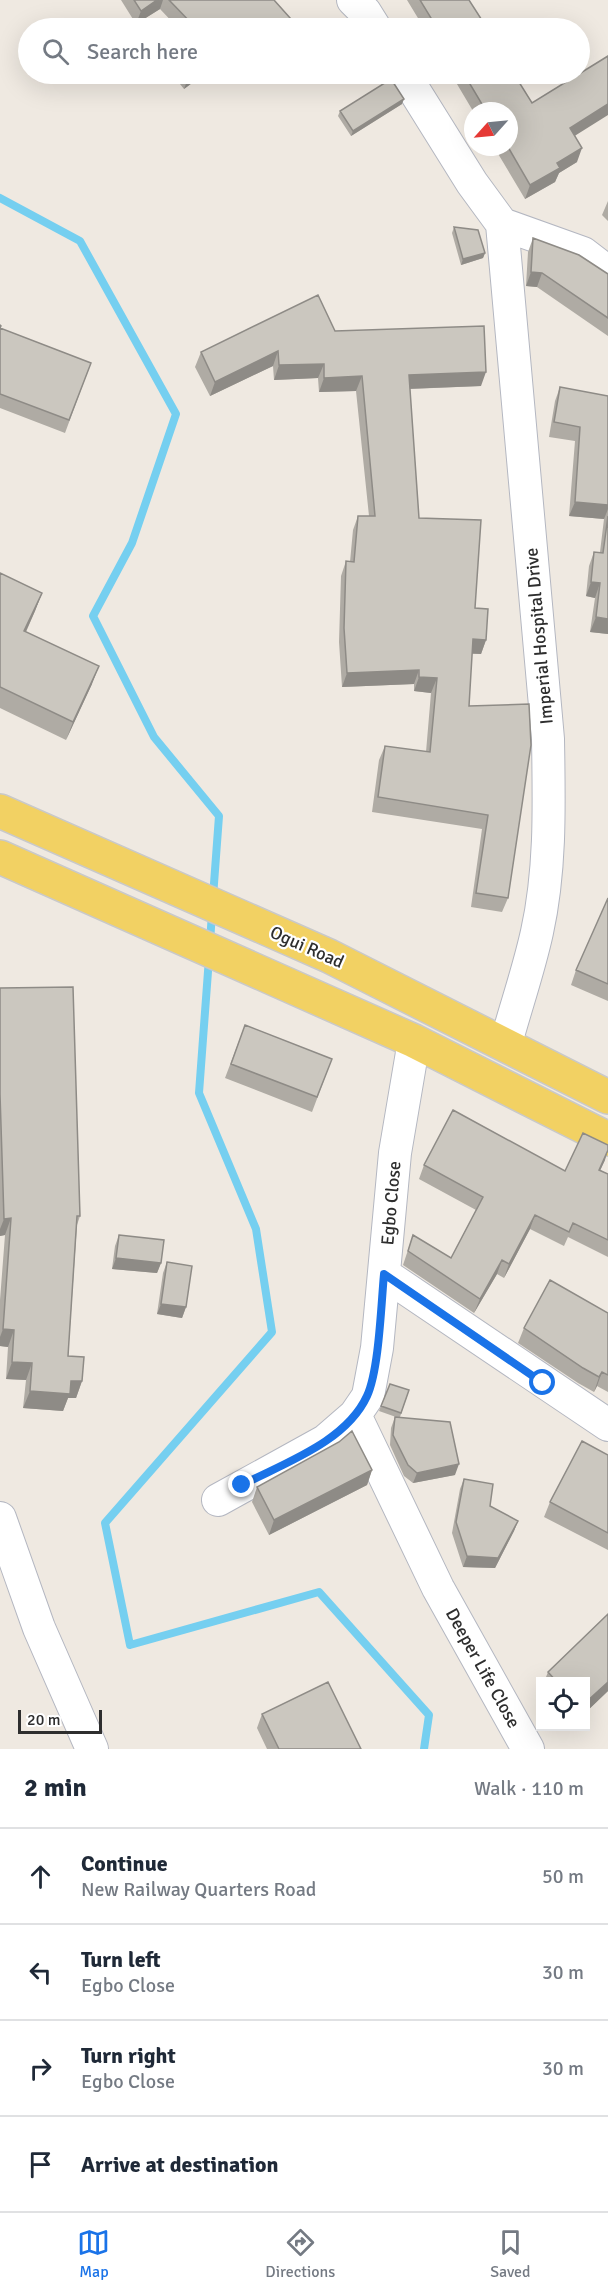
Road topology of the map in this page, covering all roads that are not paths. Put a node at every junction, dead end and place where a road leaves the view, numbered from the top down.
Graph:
1 (410, 84) edge
2 (502, 224) junction
3 (608, 272) edge
4 (0, 811) edge
5 (0, 857) edge
6 (414, 1041) junction
7 (506, 1043) junction
8 (608, 1097) edge
9 (608, 1139) edge
10 (384, 1274) junction
11 (355, 1415) junction
12 (608, 1425) edge
13 (218, 1500) dead end
14 (0, 1518) edge
15 (92, 1749) edge
16 (528, 1749) edge

1 - 2 street
2 - 3 street
2 - 7 street, Imperial Hospital Drive
4 - 7 main road, Ogui Road
5 - 6 main road
6 - 9 main road
6 - 10 street, Egbo Close
7 - 8 main road, Ogui Road
10 - 11 street, Egbo Close
10 - 12 street
11 - 13 street, Egbo Close
11 - 16 street, Deeper Life Close
14 - 15 street

